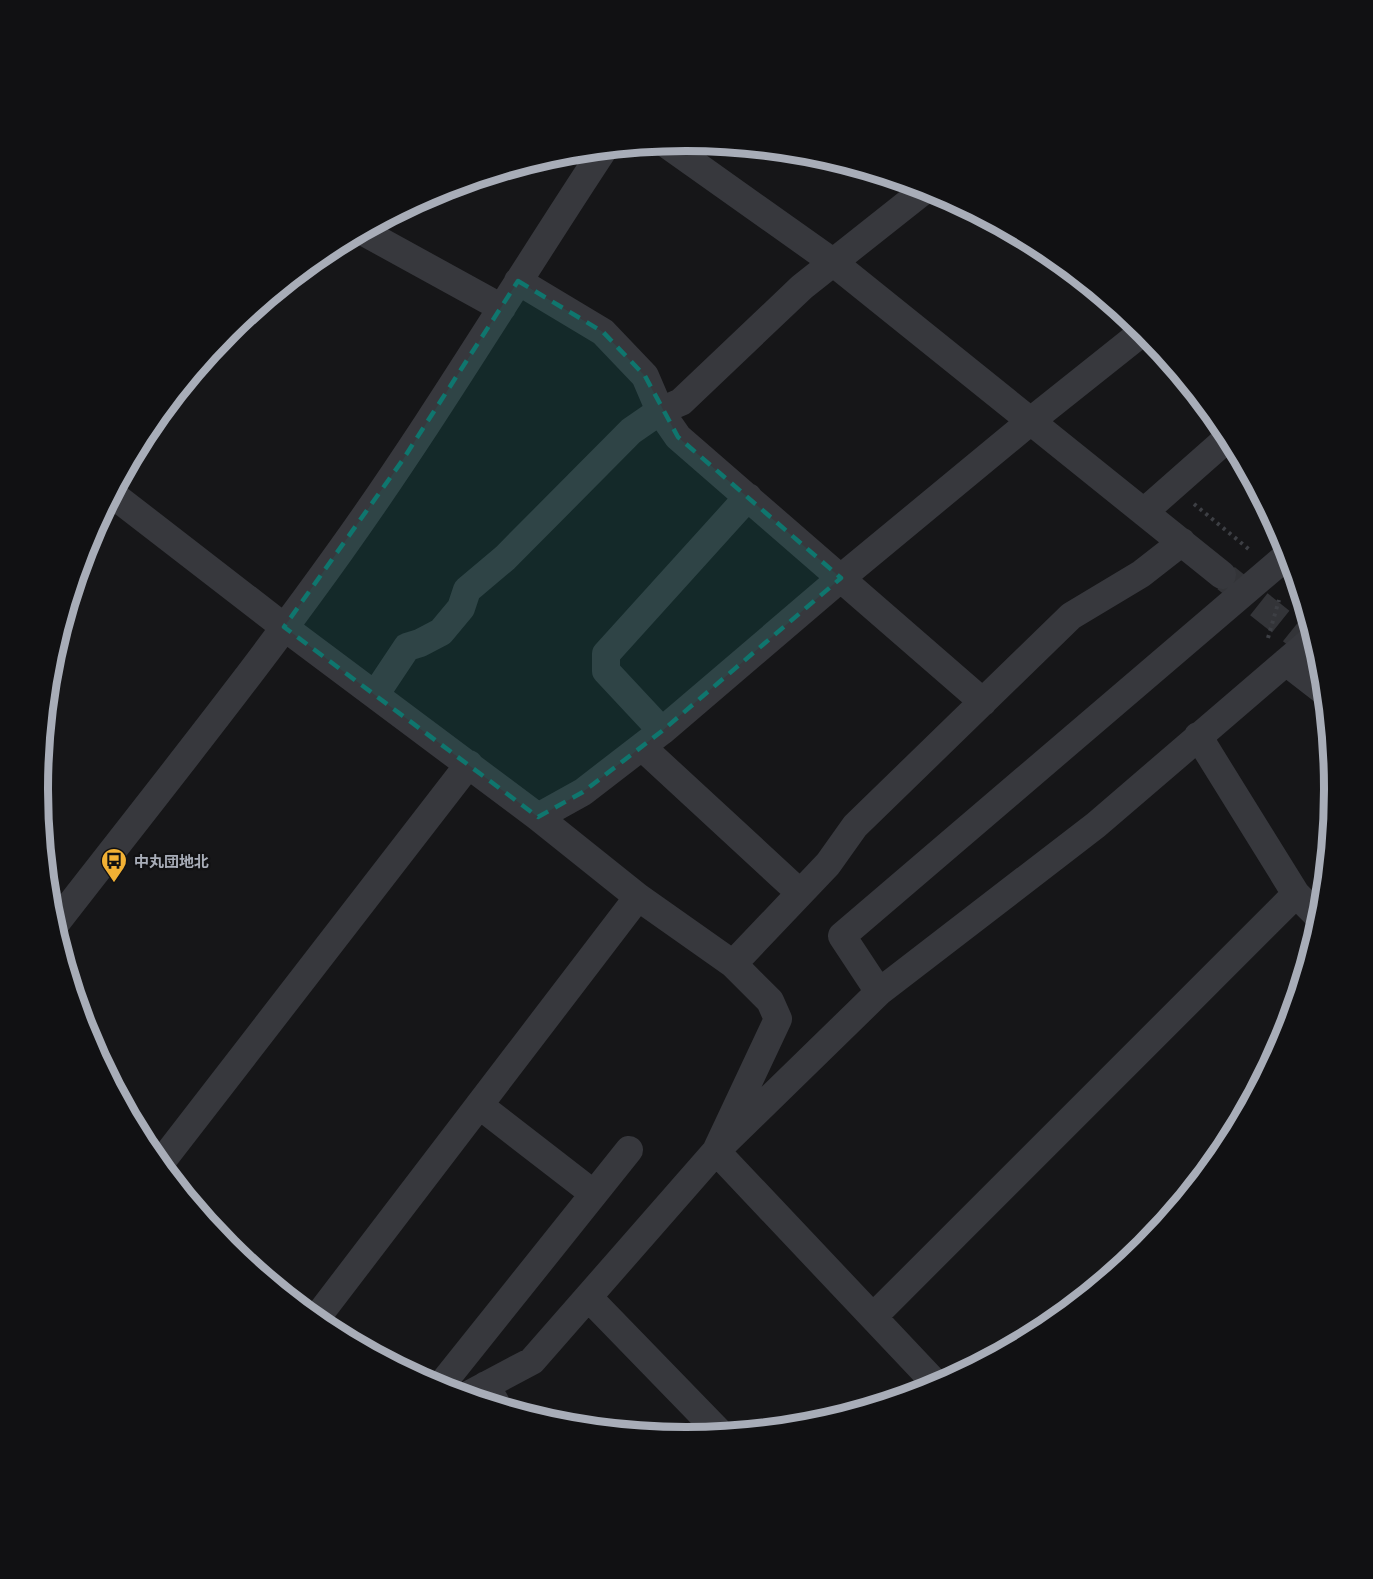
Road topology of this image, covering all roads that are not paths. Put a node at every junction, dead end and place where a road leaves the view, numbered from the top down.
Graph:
1 (677, 151) edge
2 (599, 157) edge
3 (918, 195) edge
4 (370, 235) edge
5 (834, 263) junction
6 (518, 281) junction
7 (502, 308) junction
8 (1137, 337) edge
9 (660, 411) junction
10 (1032, 420) junction
11 (1222, 443) edge
12 (748, 497) junction
13 (118, 499) edge
14 (1145, 511) junction
15 (1182, 542) junction
16 (1280, 560) edge
17 (1222, 575) tunnel mouth
18 (842, 578) junction
19 (284, 627) junction
20 (1308, 643) edge
21 (1282, 665) junction
22 (1317, 687) edge
23 (375, 695) junction
24 (983, 702) junction
25 (1198, 736) junction
26 (652, 739) junction
27 (469, 764) junction
28 (538, 817) junction
29 (799, 892) junction
30 (1296, 894) junction
31 (638, 897) junction
32 (1313, 911) edge
33 (61, 917) edge
34 (733, 964) junction
35 (879, 992) junction
36 (479, 1105) junction
37 (629, 1150) dead end
38 (716, 1151) junction
39 (165, 1157) edge
40 (594, 1194) junction
41 (588, 1297) junction
42 (321, 1312) edge
43 (873, 1317) junction
44 (931, 1379) edge
45 (445, 1380) edge
46 (479, 1393) edge
47 (715, 1427) edge

1 - 5 street
2 - 6 street
3 - 5 street
4 - 7 street
5 - 9 street
5 - 10 street
6 - 7 street
6 - 9 street
7 - 19 street
8 - 10 street
9 - 12 street
9 - 23 street
10 - 14 street
10 - 18 street
11 - 14 street
12 - 18 street
12 - 26 street
13 - 19 street
14 - 15 street
15 - 17 street
15 - 24 street
16 - 35 street
18 - 24 street
18 - 26 street
19 - 23 street
19 - 33 street
20 - 21 street
21 - 22 street
21 - 25 street
23 - 27 street
24 - 29 street
25 - 30 street
25 - 35 street
26 - 28 street
26 - 29 street
27 - 28 street
27 - 39 street
28 - 31 street
29 - 34 street
30 - 32 street
30 - 43 street
31 - 34 street
31 - 36 street
34 - 38 street
35 - 38 street
36 - 40 street
36 - 42 street
37 - 40 street
38 - 41 street
38 - 43 street
40 - 45 street
41 - 46 street
41 - 47 street
43 - 44 street

